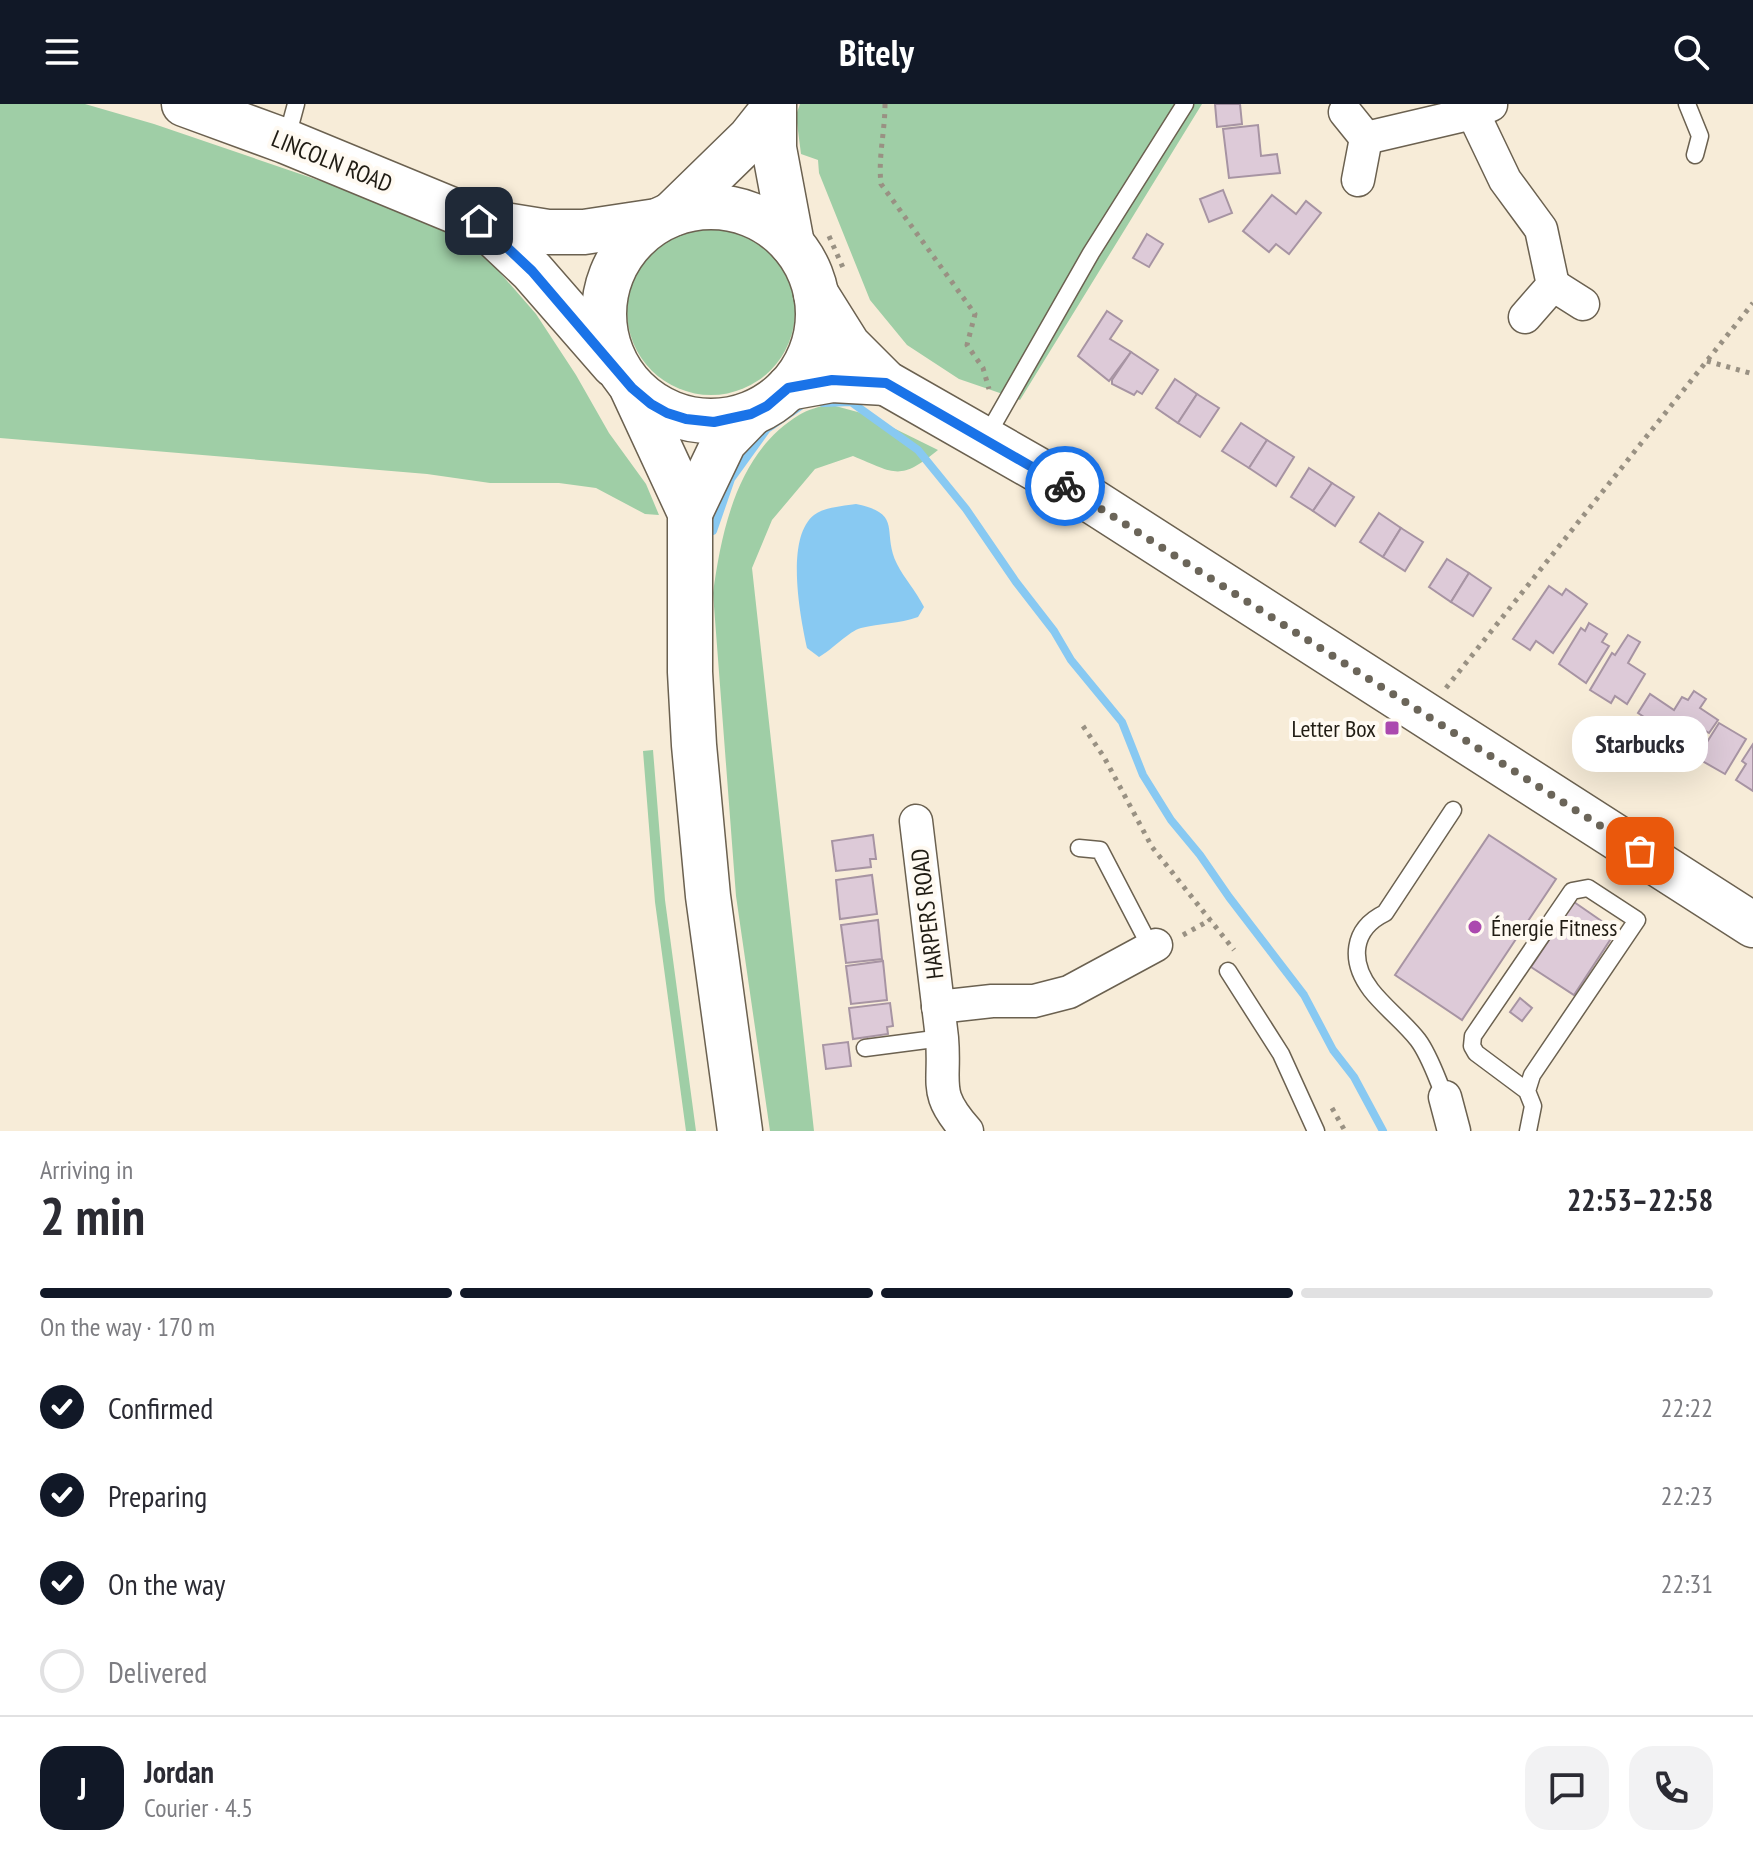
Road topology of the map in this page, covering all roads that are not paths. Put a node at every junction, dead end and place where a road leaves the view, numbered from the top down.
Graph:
1 (184, 104) edge
2 (1185, 104) edge
3 (1687, 104) edge
4 (774, 106) edge
5 (1484, 108) edge
6 (1345, 112) dead end
7 (291, 123) edge
8 (1366, 138) junction
9 (1695, 155) dead end
10 (1358, 180) dead end
11 (664, 217) junction
12 (479, 221) junction
13 (792, 244) junction
14 (1553, 285) junction
15 (816, 294) junction
16 (1583, 304) dead end
17 (1525, 317) dead end
18 (625, 378) junction
19 (886, 383) junction
20 (788, 388) junction
21 (751, 414) junction
22 (984, 441) junction
23 (690, 513) junction
24 (1453, 810) dead end
25 (916, 821) dead end
26 (1079, 848) dead end
27 (1753, 925) edge
28 (1153, 946) joint
29 (1228, 971) dead end
30 (940, 1023) junction
31 (865, 1048) dead end
32 (1527, 1091) junction
33 (1445, 1097) joint
34 (740, 1131) edge
35 (967, 1131) edge
36 (1316, 1131) edge
37 (1454, 1131) edge
38 (1528, 1131) edge

1 - 7 main road, LINCOLN ROAD
2 - 22 lane
3 - 9 lane
4 - 11 main road
4 - 13 main road
5 - 8 street
5 - 14 street
6 - 8 street
7 - 12 main road, LINCOLN ROAD
8 - 10 street
11 - 12 main road, LINCOLN ROAD
11 - 13 main road
11 - 18 main road
12 - 18 main road, LINCOLN ROAD
13 - 15 main road
14 - 16 street
14 - 17 street
15 - 19 main road
15 - 20 main road
18 - 21 main road
18 - 23 main road
19 - 20 main road
19 - 22 main road
20 - 21 main road
21 - 23 main road
22 - 27 main road
23 - 34 main road
24 - 33 lane
25 - 30 street, HARPERS ROAD
26 - 28 lane
28 - 30 street, HARPERS ROAD
29 - 36 lane
30 - 31 lane
30 - 35 street, HARPERS ROAD
32 - 32 lane
32 - 38 lane
33 - 37 street

